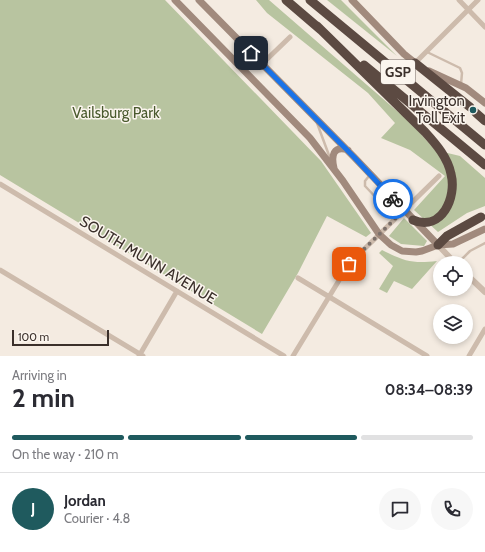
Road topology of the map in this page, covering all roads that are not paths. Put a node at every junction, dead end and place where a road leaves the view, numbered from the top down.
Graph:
1 (175, 0) edge
2 (199, 0) edge
3 (286, 0) edge
4 (310, 0) edge
5 (352, 0) edge
6 (459, 0) edge
7 (478, 0) edge
8 (468, 10) junction
9 (317, 26) junction
10 (485, 26) edge
11 (290, 37) dead end
12 (426, 51) junction
13 (415, 63) junction
14 (262, 64) junction
15 (461, 85) junction
16 (485, 103) edge
17 (314, 117) junction
18 (485, 121) edge
19 (485, 144) edge
20 (348, 151) junction
21 (485, 165) edge
22 (334, 170) junction
23 (370, 174) junction
24 (439, 176) dead end
25 (0, 184) edge
26 (398, 204) junction
27 (404, 210) junction
28 (481, 216) dead end
29 (413, 220) junction
30 (485, 229) edge
31 (379, 234) junction
32 (485, 243) edge
33 (438, 245) junction
34 (450, 256) edge
35 (465, 256) edge
36 (0, 270) edge
37 (298, 278) dead end
38 (473, 281) edge
39 (177, 291) junction
40 (485, 292) edge
41 (329, 297) junction
42 (485, 329) edge
43 (140, 355) edge
44 (284, 356) edge
45 (293, 356) edge
46 (427, 356) edge
47 (469, 356) edge

1 - 22 main road
2 - 14 main road
3 - 9 highway, GSP
4 - 19 highway, GSP
5 - 13 main road
6 - 8 street
7 - 8 street
8 - 10 street
8 - 12 street
9 - 21 highway, GSP
9 - 29 highway
11 - 14 street
12 - 13 street
12 - 15 lane
13 - 15 main road
13 - 18 highway
14 - 17 main road
15 - 16 main road
17 - 20 main road
17 - 22 lane
20 - 22 main road
20 - 23 main road
22 - 31 main road
23 - 26 main road
23 - 26 lane
24 - 27 street
25 - 39 street, SOUTH MUNN AVENUE
26 - 27 main road
27 - 29 main road
27 - 31 street
28 - 33 highway
29 - 33 main road
30 - 33 main road
31 - 33 main road
31 - 41 street
32 - 35 lane
33 - 34 street
36 - 43 street
37 - 41 street
38 - 40 street
39 - 43 street
39 - 44 street, SOUTH MUNN AVENUE
41 - 45 street
41 - 46 street
42 - 47 street

